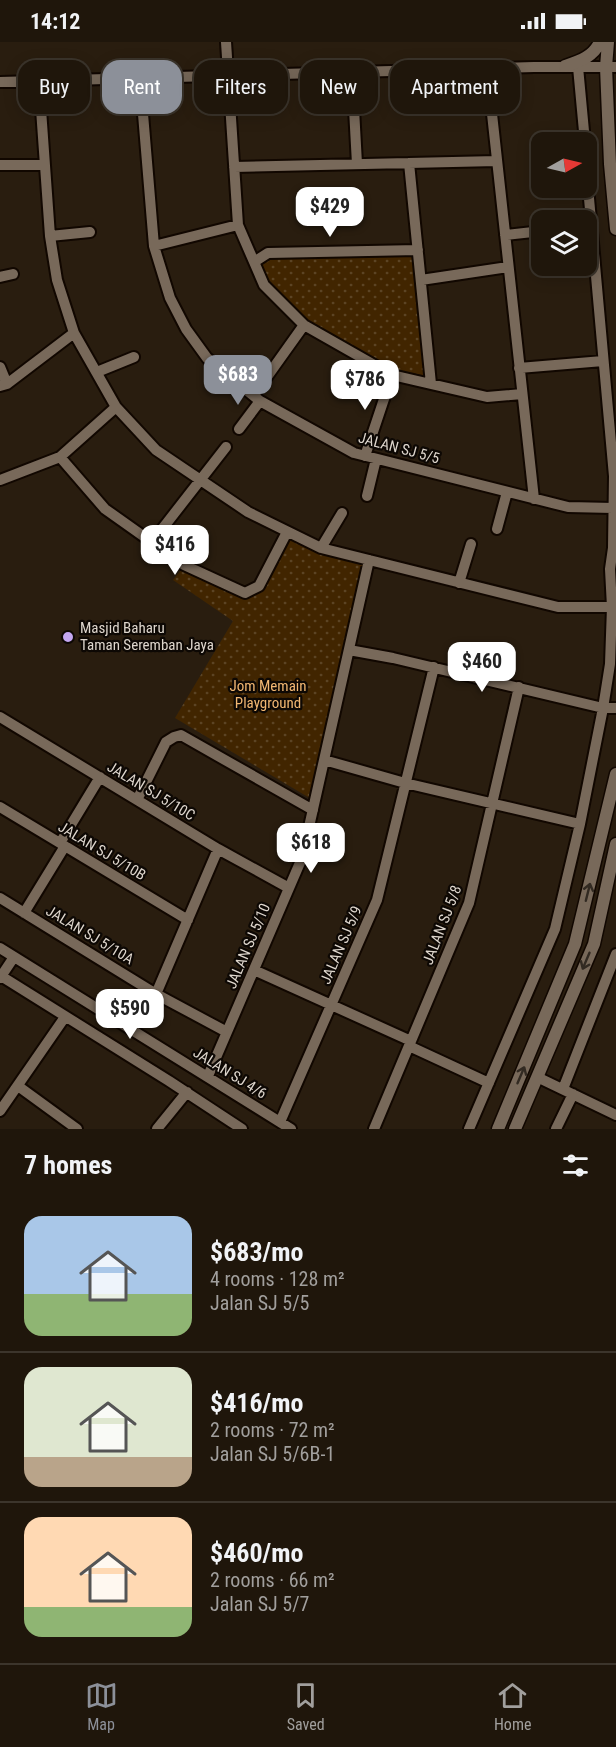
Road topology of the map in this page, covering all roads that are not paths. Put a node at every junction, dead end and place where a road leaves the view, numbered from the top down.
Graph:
1 (226, 42) edge
2 (600, 42) edge
3 (608, 42) edge
4 (227, 60) edge
5 (572, 67) junction
6 (611, 67) edge
7 (520, 68) edge
8 (0, 82) edge
9 (18, 82) edge
10 (41, 114) edge
11 (143, 114) edge
12 (231, 114) edge
13 (354, 114) edge
14 (492, 114) edge
15 (583, 132) edge
16 (497, 161) junction
17 (409, 163) junction
18 (357, 164) junction
19 (0, 165) edge
20 (45, 165) junction
21 (234, 167) junction
22 (238, 225) junction
23 (616, 229) edge
24 (90, 232) dead end
25 (531, 232) edge
26 (505, 235) junction
27 (50, 237) junction
28 (154, 246) junction
29 (418, 250) junction
30 (254, 262) junction
31 (508, 267) junction
32 (13, 274) dead end
33 (594, 276) edge
34 (0, 278) edge
35 (421, 280) junction
36 (304, 325) junction
37 (74, 333) junction
38 (134, 357) dead end
39 (603, 361) junction
40 (0, 367) edge
41 (519, 368) junction
42 (97, 372) junction
43 (392, 375) junction
44 (431, 384) junction
45 (4, 385) edge
46 (522, 394) junction
47 (257, 398) junction
48 (116, 407) junction
49 (238, 429) dead end
50 (226, 447) dead end
51 (365, 456) junction
52 (60, 457) junction
53 (376, 459) junction
54 (0, 480) edge
55 (201, 480) junction
56 (507, 492) junction
57 (367, 496) dead end
58 (534, 499) junction
59 (613, 508) junction
60 (342, 513) dead end
61 (497, 529) dead end
62 (287, 532) junction
63 (152, 542) junction
64 (471, 544) dead end
65 (321, 548) junction
66 (369, 560) junction
67 (459, 583) junction
68 (612, 607) junction
69 (349, 650) junction
70 (434, 667) junction
71 (519, 687) junction
72 (603, 708) junction
73 (616, 708) edge
74 (0, 717) edge
75 (324, 760) junction
76 (616, 774) edge
77 (100, 777) junction
78 (405, 783) junction
79 (137, 800) junction
80 (492, 803) junction
81 (0, 807) edge
82 (313, 810) junction
83 (580, 824) junction
84 (616, 844) edge
85 (62, 845) junction
86 (218, 849) junction
87 (289, 888) junction
88 (0, 898) edge
89 (24, 913) junction
90 (188, 920) junction
91 (0, 948) edge
92 (616, 954) edge
93 (14, 957) junction
94 (254, 970) junction
95 (1, 977) edge
96 (611, 982) edge
97 (156, 994) junction
98 (331, 1005) junction
99 (65, 1017) junction
100 (227, 1032) junction
101 (410, 1043) junction
102 (208, 1076) junction
103 (537, 1077) junction
104 (489, 1083) junction
105 (18, 1086) junction
106 (187, 1092) junction
107 (568, 1092) junction
108 (0, 1111) edge
109 (616, 1115) edge
110 (280, 1122) junction
111 (77, 1129) edge
112 (157, 1129) edge
113 (242, 1129) edge
114 (291, 1129) edge
115 (374, 1129) edge
116 (469, 1129) edge
117 (498, 1129) edge
118 (515, 1129) edge
119 (556, 1129) edge

1 - 4 street
2 - 5 street
3 - 6 street
5 - 6 street
5 - 7 street
5 - 15 street
6 - 23 street
8 - 9 street
10 - 20 street
11 - 28 street, JALAN SJ 5/5
12 - 21 street
13 - 18 street
14 - 16 street
16 - 17 street
16 - 26 street
17 - 18 street
17 - 29 street
18 - 21 street
19 - 20 street
20 - 27 street
21 - 22 street
22 - 28 street
22 - 30 street
24 - 27 street
25 - 26 street
26 - 31 street
27 - 37 street
28 - 47 street, JALAN SJ 5/5
29 - 30 street
29 - 35 street
30 - 36 street
31 - 35 street
31 - 41 street
32 - 34 street
33 - 39 street
35 - 44 street
36 - 43 street
36 - 47 street
37 - 42 street
37 - 45 street
38 - 42 street
39 - 41 street
39 - 59 street
40 - 45 street
41 - 46 street
42 - 48 street
43 - 44 street
43 - 51 street
44 - 46 street
46 - 58 street
47 - 49 street
47 - 51 street, JALAN SJ 5/5
48 - 52 street
48 - 55 street
50 - 55 street
51 - 53 street, JALAN SJ 5/5
52 - 54 street
52 - 63 street
53 - 56 street, JALAN SJ 5/5
53 - 57 street
55 - 62 street
55 - 63 street
56 - 58 street, JALAN SJ 5/5
56 - 61 street
58 - 59 street, JALAN SJ 5/5
59 - 68 street
60 - 65 street
62 - 63 street
62 - 65 street
64 - 67 street
65 - 66 street
66 - 67 street
66 - 69 street, JALAN SJ 5/10
67 - 68 street
68 - 72 street
69 - 70 street
69 - 75 street, JALAN SJ 5/10
70 - 71 street
70 - 78 street, JALAN SJ 5/9
71 - 72 street
71 - 80 street, JALAN SJ 5/8
72 - 73 street
72 - 83 street
74 - 77 street, JALAN SJ 5/10C
75 - 78 street
75 - 82 street, JALAN SJ 5/10
117 -> 76 street
77 - 79 street, JALAN SJ 5/10C
77 - 85 street
78 - 80 street
78 - 98 street, JALAN SJ 5/9
79 - 82 street
79 - 86 street, JALAN SJ 5/10C
80 - 83 street
80 - 101 street, JALAN SJ 5/8
81 - 85 street, JALAN SJ 5/10B
82 - 87 street, JALAN SJ 5/10
83 - 104 street
84 -> 103 street
85 - 89 street
85 - 90 street, JALAN SJ 5/10B
86 - 87 street, JALAN SJ 5/10C
86 - 90 street
87 - 94 street, JALAN SJ 5/10
88 - 89 street, JALAN SJ 5/10A
89 - 97 street, JALAN SJ 5/10A
90 - 97 street
91 - 93 street, JALAN SJ 4/6
92 - 96 street
93 - 95 street
93 - 102 street, JALAN SJ 4/6
94 - 98 street
94 - 100 street, JALAN SJ 5/10
95 - 99 street
96 - 107 street
97 - 100 street, JALAN SJ 5/10A
98 - 101 street
98 - 110 street, JALAN SJ 5/9
99 - 105 street
99 - 106 street
100 - 102 street, JALAN SJ 5/10
101 - 104 street
101 - 115 street, JALAN SJ 5/8
102 - 110 street, JALAN SJ 4/6
103 - 107 street
103 - 118 street
104 - 116 street
105 - 108 street
105 - 111 street
106 - 112 street
106 - 113 street
107 - 109 street
107 - 119 street
110 - 114 street, JALAN SJ 4/6

